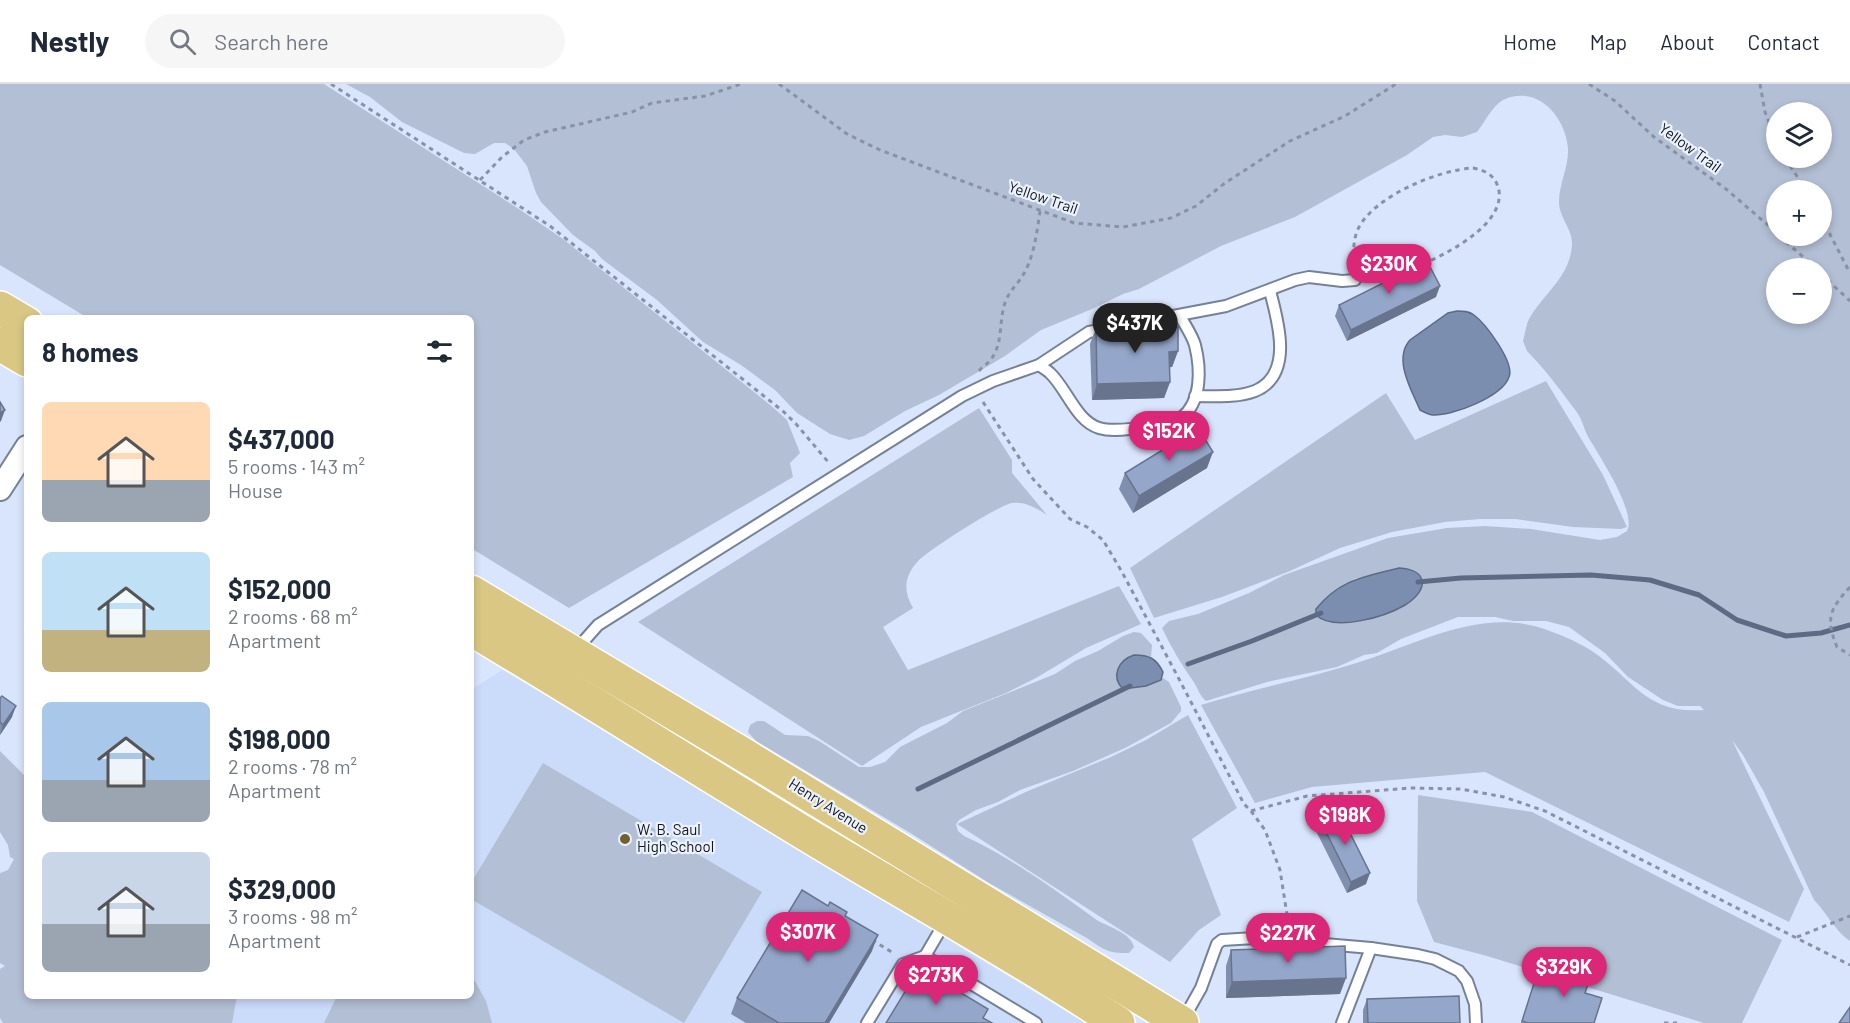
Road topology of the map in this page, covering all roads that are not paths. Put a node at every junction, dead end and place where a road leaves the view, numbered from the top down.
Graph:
1 (1355, 280) road end
2 (1270, 291) junction
3 (0, 308) edge
4 (1180, 316) junction
5 (24, 322) edge
6 (0, 344) edge
7 (24, 358) edge
8 (1039, 365) junction
9 (1196, 396) junction
10 (24, 452) edge
11 (0, 489) edge
12 (474, 594) edge
13 (474, 630) edge
14 (565, 668) junction
15 (956, 904) junction
16 (1371, 948) junction
17 (925, 956) junction
18 (867, 1023) edge
19 (1036, 1023) edge
20 (1118, 1023) edge
21 (1182, 1023) edge
22 (1342, 1023) edge
23 (1476, 1023) edge

1 - 2 lane
2 - 4 lane
2 - 9 lane
3 - 5 main road
4 - 8 lane
4 - 9 lane
6 - 7 main road
8 - 9 lane
8 - 14 lane
10 - 11 street
12 - 14 main road, Henry Avenue
13 - 14 main road, Henry Avenue
14 - 15 main road, Henry Avenue
15 - 17 lane
15 - 20 main road, Henry Avenue
15 - 21 main road, Henry Avenue
16 - 21 lane
16 - 22 lane
16 - 23 lane
17 - 18 lane
17 - 19 lane

